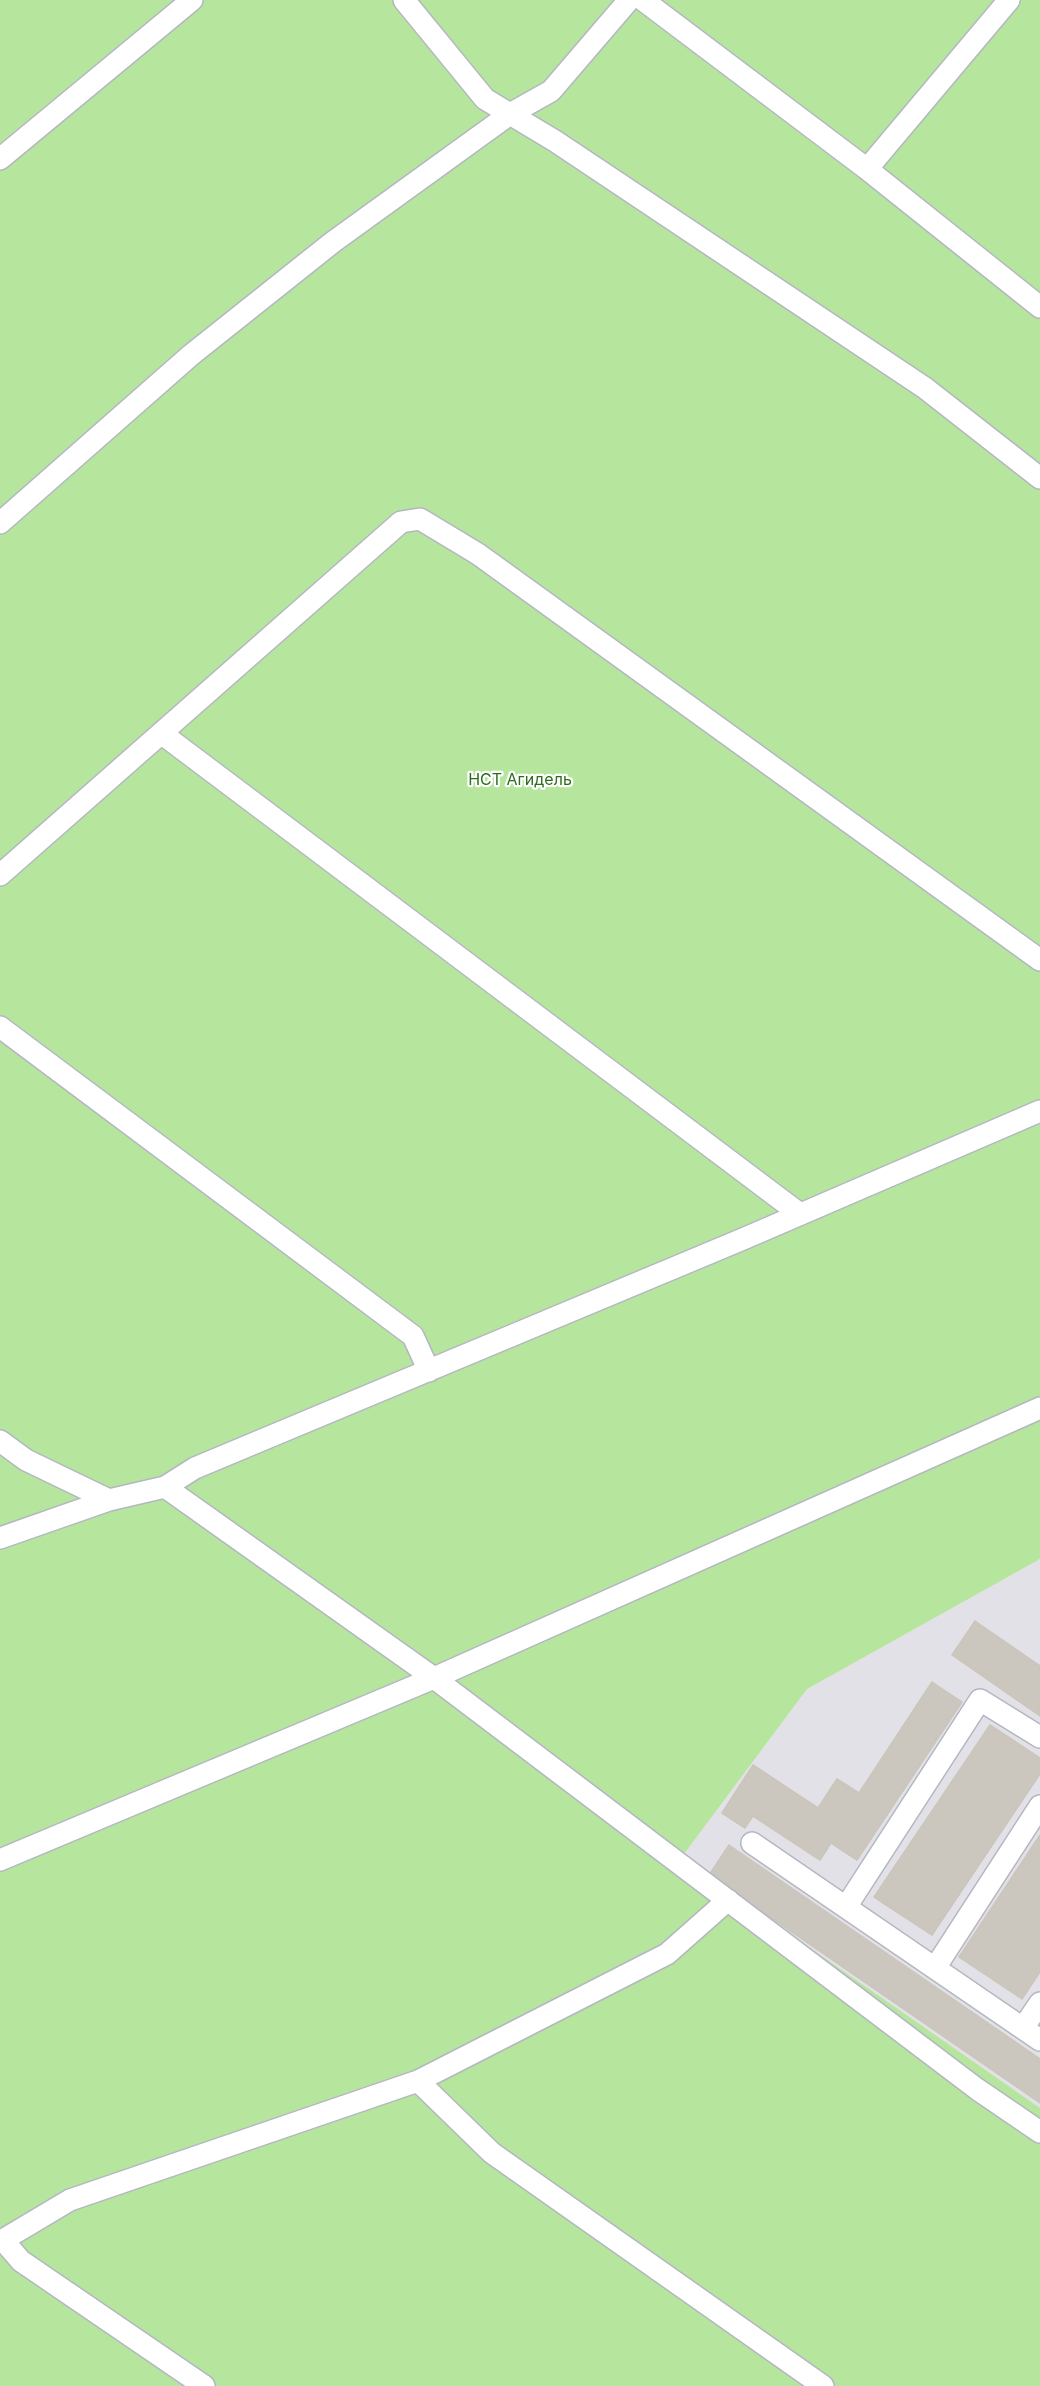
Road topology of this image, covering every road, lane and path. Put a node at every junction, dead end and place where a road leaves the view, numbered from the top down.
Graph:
1 (192, 0) edge
2 (404, 0) edge
3 (629, 0) edge
4 (643, 0) edge
5 (1009, 0) edge
6 (510, 114) junction
7 (0, 159) edge
8 (867, 169) junction
9 (1040, 307) edge
10 (1040, 478) edge
11 (0, 523) edge
12 (161, 733) junction
13 (0, 875) edge
14 (1040, 960) edge
15 (0, 1027) edge
16 (1040, 1111) edge
17 (800, 1214) junction
18 (429, 1371) junction
19 (1040, 1408) edge
20 (0, 1441) edge
21 (165, 1487) junction
22 (109, 1500) junction
23 (0, 1538) edge
24 (434, 1678) junction
25 (1040, 1737) edge
26 (1040, 1806) edge
27 (752, 1843) dead end
28 (0, 1860) edge
29 (728, 1900) junction
30 (846, 1907) junction
31 (935, 1968) junction
32 (1040, 2002) edge
33 (1031, 2034) edge
34 (418, 2081) junction
35 (1040, 2132) edge
36 (1, 2239) edge
37 (204, 2386) edge
38 (823, 2386) edge

1 - 7 lane
2 - 6 lane
3 - 6 lane
4 - 8 lane
5 - 8 lane
6 - 10 lane
6 - 11 lane
8 - 9 lane
12 - 13 lane
12 - 14 lane
12 - 17 lane
15 - 18 lane
16 - 17 lane
17 - 18 lane
18 - 21 lane
19 - 24 lane
20 - 22 lane
21 - 22 lane
21 - 24 lane
22 - 23 lane
24 - 28 lane
24 - 29 lane
25 - 30 lane
26 - 31 lane
27 - 30 lane
29 - 34 lane
29 - 35 lane
30 - 31 lane
31 - 33 lane
32 - 33 lane
34 - 36 lane
34 - 38 lane
36 - 37 lane

